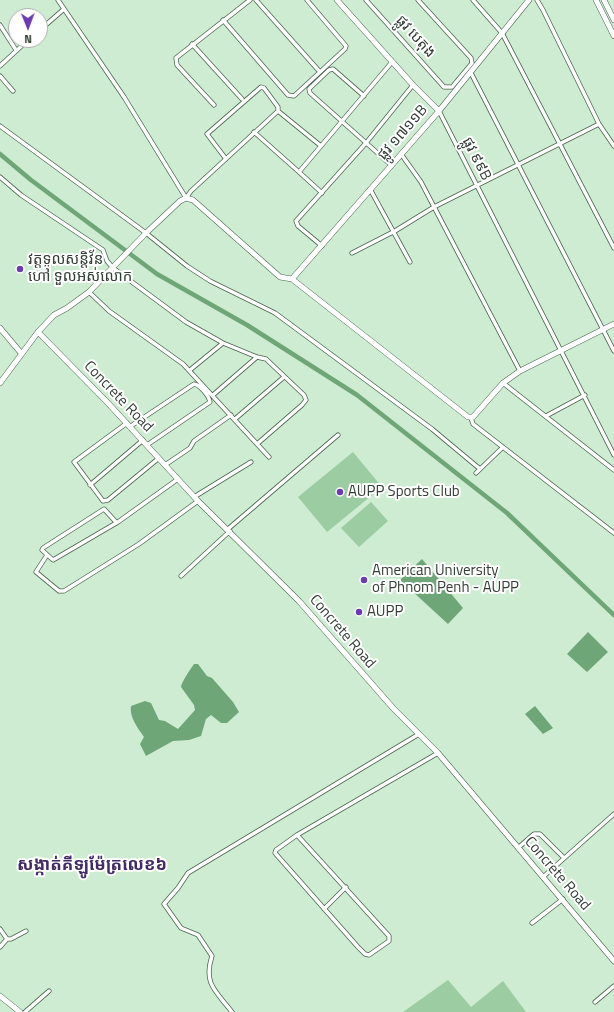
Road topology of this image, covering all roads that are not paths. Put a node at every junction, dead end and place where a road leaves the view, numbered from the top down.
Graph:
1 (58, 0) edge
2 (250, 0) edge
3 (256, 0) edge
4 (307, 0) edge
5 (337, 0) edge
6 (366, 0) edge
7 (418, 0) edge
8 (473, 0) edge
9 (529, 0) edge
10 (537, 0) edge
11 (596, 0) edge
12 (604, 0) edge
13 (64, 9) junction
14 (223, 20) junction
15 (614, 20) edge
16 (48, 23) edge
17 (0, 24) edge
18 (502, 33) junction
19 (614, 36) edge
20 (192, 44) junction
21 (18, 48) edge
22 (16, 50) junction
23 (392, 62) junction
24 (0, 66) edge
25 (320, 72) junction
26 (470, 72) junction
27 (0, 76) edge
28 (413, 85) junction
29 (13, 91) dead end
30 (364, 96) junction
31 (242, 100) dead end
32 (214, 105) dead end
33 (278, 110) junction
34 (439, 111) junction
35 (342, 121) junction
36 (599, 124) junction
37 (0, 126) edge
38 (254, 132) junction
39 (366, 143) junction
40 (560, 144) junction
41 (321, 146) junction
42 (614, 146) edge
43 (401, 154) junction
44 (226, 159) junction
45 (391, 165) junction
46 (517, 165) junction
47 (299, 172) junction
48 (0, 177) edge
49 (477, 186) junction
50 (370, 189) junction
51 (322, 193) junction
52 (186, 198) junction
53 (434, 207) junction
54 (395, 231) junction
55 (144, 235) junction
56 (322, 246) junction
57 (614, 248) edge
58 (352, 254) dead end
59 (410, 262) dead end
60 (115, 266) junction
61 (292, 279) junction
62 (89, 292) junction
63 (614, 324) edge
64 (0, 328) edge
65 (603, 329) junction
66 (38, 332) junction
67 (224, 343) junction
68 (562, 350) junction
69 (614, 351) edge
70 (21, 354) junction
71 (256, 357) junction
72 (190, 370) junction
73 (520, 372) junction
74 (284, 377) junction
75 (0, 383) edge
76 (503, 383) junction
77 (213, 395) junction
78 (585, 395) junction
79 (231, 415) junction
80 (546, 416) junction
81 (471, 418) junction
82 (235, 419) junction
83 (129, 425) junction
84 (338, 436) dead end
85 (143, 440) junction
86 (257, 444) junction
87 (147, 445) junction
88 (503, 447) junction
89 (614, 455) edge
90 (269, 457) dead end
91 (159, 458) junction
92 (251, 462) dead end
93 (165, 465) junction
94 (480, 469) junction
95 (614, 470) edge
96 (476, 473) dead end
97 (178, 479) junction
98 (90, 484) junction
99 (196, 499) junction
100 (116, 522) junction
101 (229, 530) junction
102 (614, 533) edge
103 (47, 555) junction
104 (181, 576) dead end
105 (419, 734) junction
106 (438, 753) junction
107 (614, 814) edge
108 (297, 835) junction
109 (518, 848) junction
110 (564, 858) junction
111 (543, 877) junction
112 (346, 887) junction
113 (563, 899) junction
114 (324, 908) junction
115 (532, 923) dead end
116 (0, 929) edge
117 (26, 931) dead end
118 (7, 939) junction
119 (0, 947) edge
120 (614, 961) edge
121 (614, 986) edge
122 (49, 991) dead end
123 (0, 996) edge
124 (594, 1002) dead end
125 (20, 1012) edge
126 (25, 1012) edge
127 (232, 1012) edge

1 - 13 street
2 - 14 street
3 - 25 street
4 - 25 street
5 - 23 street, ផ្លូវ ៩៩B
6 - 7 street, ផ្លូវ បេតុង
8 - 18 street
9 - 18 street, ផ្លូវ ១៧១១B
10 - 36 street
11 - 19 street
12 - 15 street
13 - 16 street
13 - 52 street
14 - 20 street
14 - 25 street
17 - 22 street
18 - 26 street, ផ្លូវ ១៧១១B
18 - 40 street
20 - 31 street
20 - 32 street
21 - 22 street
22 - 24 street
23 - 28 street, ផ្លូវ ៩៩B
23 - 30 street
26 - 34 street, ផ្លូវ ១៧១១B
26 - 46 street
27 - 29 street
28 - 34 street, ផ្លូវ ៩៩B
28 - 39 street
30 - 35 street
30 - 35 street
33 - 38 street
33 - 41 street
33 - 44 street
34 - 43 street, ផ្លូវ ១៧១១B
34 - 49 street, ផ្លូវ ៩៩B
35 - 39 street
35 - 41 street
36 - 40 street
36 - 42 street
37 - 55 street
38 - 44 street
38 - 47 street
39 - 45 street
39 - 51 street
40 - 46 street
40 - 57 street
41 - 47 street
43 - 45 street, ផ្លូវ ១៧១១B
43 - 53 street
44 - 52 street
45 - 50 street, ផ្លូវ ១៧១១B
46 - 49 street
46 - 65 street
47 - 51 street
48 - 60 street
49 - 53 street
49 - 68 street, ផ្លូវ ៩៩B
50 - 54 street
50 - 56 street, ផ្លូវ ១៧១១B
51 - 56 street
52 - 55 street
52 - 61 street
53 - 54 street
53 - 73 street
54 - 58 street
54 - 59 street
55 - 60 street
55 - 94 street
56 - 61 street, ផ្លូវ ១៧១១B
60 - 62 street
60 - 67 street
61 - 81 street
62 - 66 street
62 - 72 street
63 - 65 street
64 - 70 street
65 - 68 street
65 - 69 street
66 - 70 street
66 - 83 street, Concrete Road
67 - 71 street
67 - 72 street
68 - 73 street
68 - 78 street, ផ្លូវ ៩៩B
70 - 75 street
71 - 74 street
71 - 77 street
72 - 77 street
73 - 76 street
74 - 82 street
74 - 86 street
76 - 80 street
76 - 81 street
77 - 79 street
78 - 80 street
78 - 89 street, ផ្លូវ ៩៩B
79 - 82 street
79 - 93 street
80 - 95 street
81 - 88 street
82 - 86 street
83 - 85 street, Concrete Road
83 - 87 street
83 - 98 street
84 - 101 street
85 - 87 street, Concrete Road
85 - 98 street
86 - 90 street
87 - 91 street, Concrete Road
88 - 94 street
88 - 102 street
91 - 93 street, Concrete Road
91 - 98 street
92 - 99 street
93 - 97 street, Concrete Road
94 - 96 street
97 - 99 street, Concrete Road
97 - 100 street
99 - 101 street, Concrete Road
99 - 103 street
100 - 103 street
100 - 103 street
101 - 104 street
101 - 105 street, Concrete Road
105 - 106 street, Concrete Road
105 - 127 street
106 - 108 street
106 - 109 street, Concrete Road
107 - 110 street
108 - 112 street
108 - 114 street
109 - 110 street
109 - 111 street, Concrete Road
110 - 111 street
111 - 113 street, Concrete Road
112 - 114 street
112 - 114 street
113 - 115 street
113 - 120 street, Concrete Road
116 - 118 street
117 - 118 street
118 - 119 street
121 - 124 street
122 - 126 street
123 - 125 street

